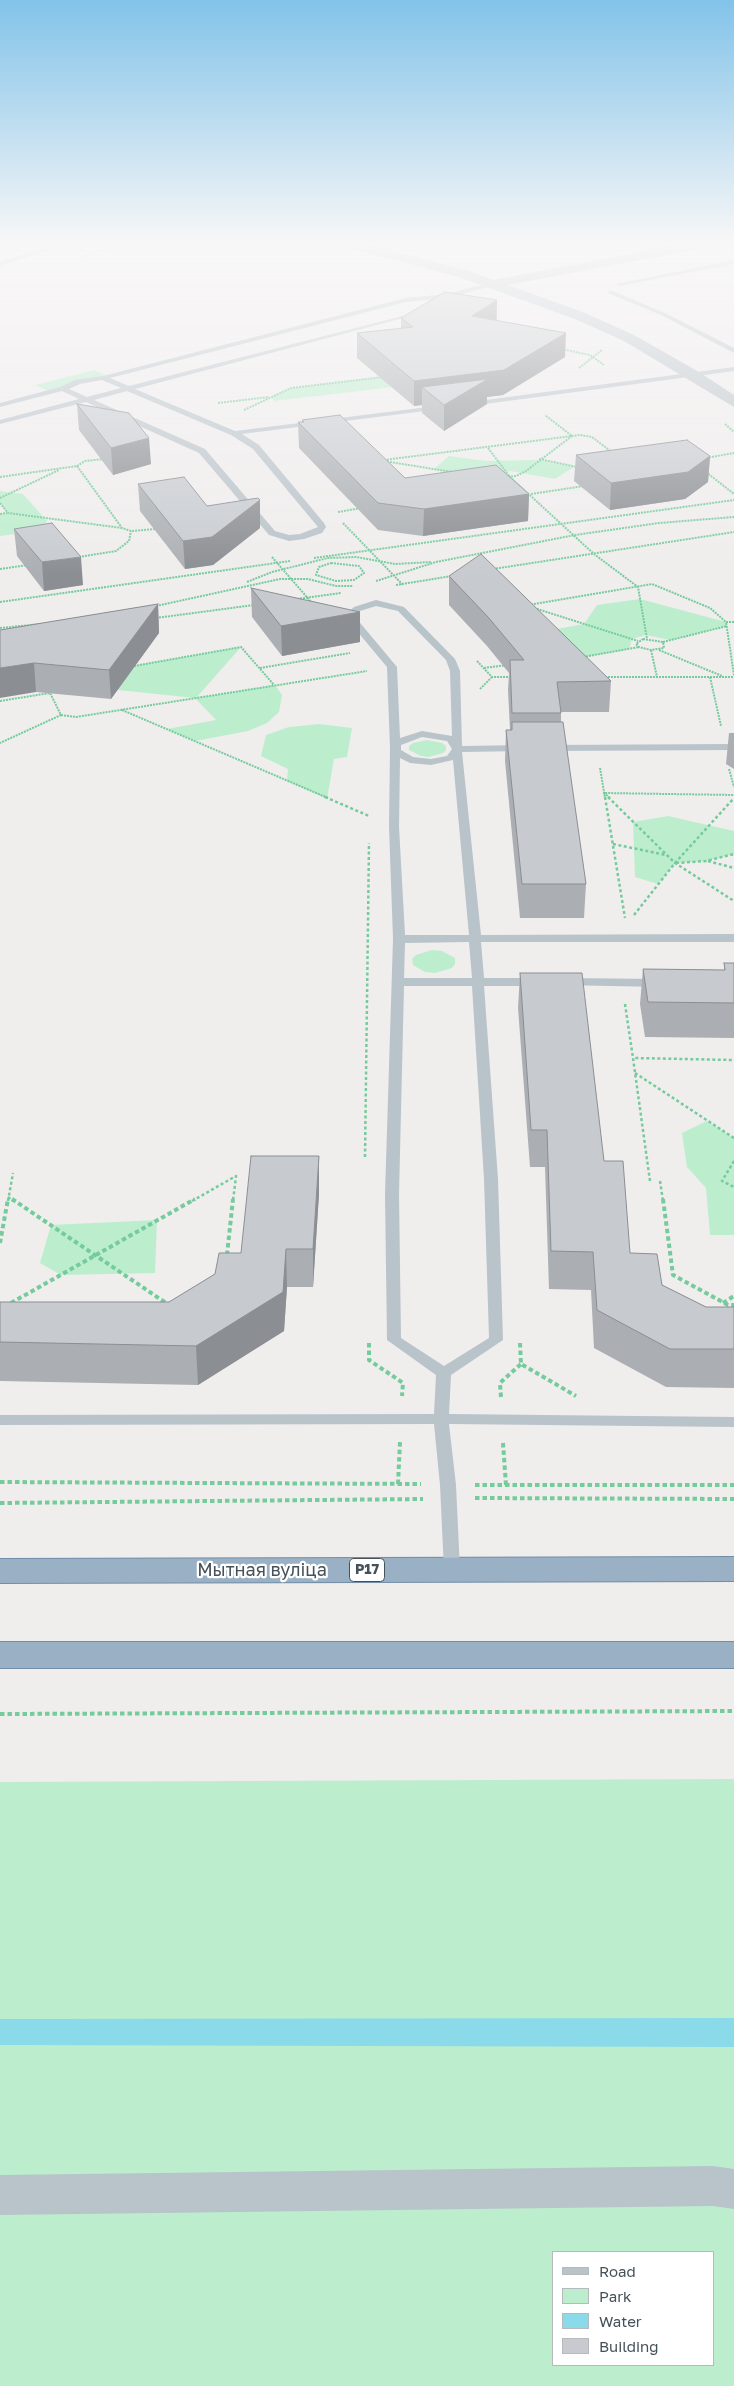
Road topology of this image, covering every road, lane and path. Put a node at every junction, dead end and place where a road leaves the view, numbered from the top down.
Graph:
1 (196, 354) edge
2 (259, 354) edge
3 (587, 354) edge
4 (657, 354) edge
5 (734, 369) edge
6 (694, 375) junction
7 (387, 377) edge
8 (104, 378) junction
9 (630, 384) junction
10 (63, 389) junction
11 (128, 389) junction
12 (271, 397) junction
13 (521, 397) junction
14 (87, 400) junction
15 (734, 402) edge
16 (217, 403) dead end
17 (0, 405) edge
18 (463, 405) edge
19 (454, 406) edge
20 (242, 411) dead end
21 (0, 422) edge
22 (234, 433) junction
23 (572, 436) junction
24 (487, 448) junction
25 (734, 453) edge
26 (615, 454) edge
27 (108, 458) edge
28 (539, 459) junction
29 (703, 459) edge
30 (381, 461) junction
31 (77, 466) junction
32 (388, 467) edge
33 (701, 467) edge
34 (61, 468) junction
35 (583, 468) edge
36 (452, 472) edge
37 (0, 477) edge
38 (503, 477) edge
39 (510, 477) junction
40 (588, 486) edge
41 (532, 494) junction
42 (734, 494) edge
43 (522, 495) edge
44 (0, 498) edge
45 (734, 500) edge
46 (0, 503) edge
47 (362, 508) edge
48 (8, 513) junction
49 (0, 514) edge
50 (734, 518) edge
51 (563, 524) junction
52 (122, 528) junction
53 (158, 528) edge
54 (131, 531) junction
55 (575, 535) junction
56 (370, 550) junction
57 (271, 555) dead end
58 (77, 557) edge
59 (327, 557) junction
60 (307, 558) dead end
61 (297, 560) dead end
62 (436, 562) junction
63 (277, 563) junction
64 (331, 563) junction
65 (382, 563) junction
66 (29, 564) edge
67 (0, 569) edge
68 (283, 569) junction
69 (394, 575) junction
70 (291, 578) junction
71 (371, 582) dead end
72 (358, 585) dead end
73 (237, 586) junction
74 (638, 587) junction
75 (409, 591) dead end
76 (0, 602) edge
77 (313, 604) edge
78 (526, 605) junction
79 (154, 606) edge
80 (532, 612) edge
81 (726, 622) junction
82 (734, 622) edge
83 (46, 623) edge
84 (727, 626) junction
85 (0, 628) edge
86 (647, 639) junction
87 (638, 641) junction
88 (663, 642) junction
89 (349, 645) edge
90 (639, 647) junction
91 (651, 650) junction
92 (658, 650) junction
93 (579, 658) edge
94 (477, 661) dead end
95 (365, 664) dead end
96 (512, 665) edge
97 (126, 667) edge
98 (259, 668) junction
99 (484, 668) junction
100 (734, 676) edge
101 (599, 677) edge
102 (657, 677) junction
103 (725, 677) junction
104 (492, 678) junction
105 (511, 678) edge
106 (275, 685) junction
107 (46, 687) edge
108 (50, 693) junction
109 (0, 701) edge
110 (121, 709) junction
111 (61, 715) junction
112 (0, 742) edge
113 (734, 747) edge
114 (396, 748) junction
115 (480, 748) junction
116 (597, 748) junction
117 (457, 749) junction
118 (604, 793) junction
119 (734, 797) edge
120 (369, 806) dead end
121 (369, 836) dead end
122 (613, 844) junction
123 (734, 854) edge
124 (668, 856) junction
125 (706, 861) junction
126 (675, 863) junction
127 (734, 868) edge
128 (734, 901) edge
129 (626, 925) junction
130 (475, 938) junction
131 (628, 938) junction
132 (734, 938) edge
133 (399, 939) junction
134 (398, 982) junction
135 (478, 982) junction
136 (622, 983) junction
137 (669, 983) edge
138 (633, 1058) junction
139 (734, 1060) edge
140 (635, 1073) junction
141 (734, 1138) edge
142 (365, 1157) dead end
143 (734, 1161) edge
144 (13, 1173) dead end
145 (650, 1181) dead end
146 (660, 1181) dead end
147 (734, 1187) edge
148 (8, 1197) junction
149 (0, 1243) edge
150 (95, 1255) junction
151 (227, 1258) edge
152 (734, 1296) edge
153 (723, 1302) junction
154 (8, 1305) edge
155 (168, 1305) edge
156 (734, 1305) edge
157 (519, 1335) dead end
158 (444, 1373) junction
159 (586, 1396) dead end
160 (441, 1419) junction
161 (0, 1420) edge
162 (734, 1422) edge
163 (0, 1482) edge
164 (734, 1485) edge
165 (448, 1492) junction
166 (734, 1499) edge
167 (0, 1503) edge
168 (734, 1569) edge
169 (452, 1570) junction
170 (0, 1571) edge
171 (0, 1655) edge
172 (734, 1655) edge
173 (734, 1711) edge
174 (0, 1714) edge
175 (734, 2189) edge
176 (0, 2194) edge

1 - 8 lane
2 - 11 lane
3 - 9 path
4 - 6 street
5 - 6 lane
6 - 9 lane
6 - 15 street
7 - 12 path
8 - 10 lane
8 - 11 lane
9 - 13 lane
10 - 14 lane
10 - 17 lane
11 - 14 lane
11 - 22 lane
12 - 16 path
12 - 20 path
13 - 18 lane
13 - 23 path
14 - 21 lane
14 - 22 lane
19 - 22 lane
23 - 24 path
23 - 26 path
23 - 28 path
24 - 30 path
24 - 39 path
25 - 29 path
27 - 31 path
28 - 35 path
28 - 39 path
30 - 32 path
30 - 36 path
31 - 34 path
31 - 52 path
33 - 42 path
34 - 37 path
34 - 44 path
38 - 39 path
39 - 41 path
40 - 41 path
41 - 43 path
41 - 51 path
45 - 51 path
46 - 48 path
47 - 56 path
48 - 49 path
48 - 52 path
50 - 55 path
51 - 55 path
51 - 56 path
52 - 54 path
53 - 54 path
54 - 58 path
55 - 62 path
55 - 74 path
56 - 59 path
56 - 65 path
57 - 63 path
59 - 60 path
59 - 64 path
59 - 65 path
59 - 68 path
61 - 63 path
62 - 65 path
62 - 69 path
63 - 68 path
63 - 76 path
64 - 64 path
65 - 69 path
66 - 67 path
68 - 70 path
68 - 73 path
69 - 71 path
69 - 75 path
70 - 72 path
70 - 73 path
70 - 77 path
73 - 79 path
74 - 78 path
74 - 81 path
74 - 86 path
78 - 80 path
78 - 87 path
81 - 82 path
81 - 84 path
83 - 85 path
84 - 88 path
84 - 100 path
86 - 87 path
86 - 88 path
87 - 90 path
88 - 92 path
89 - 98 path
90 - 91 path
90 - 93 path
91 - 92 path
91 - 102 path
92 - 103 path
94 - 99 path
95 - 106 path
96 - 99 path
97 - 98 path
98 - 106 path
99 - 104 path
100 - 103 path
101 - 102 path
102 - 103 path
104 - 105 path
104 - 115 path
106 - 110 path
107 - 108 path
108 - 109 path
108 - 111 path
110 - 111 path
110 - 120 path
111 - 112 path
113 - 116 lane
114 - 117 lane
114 - 117 lane
114 - 117 lane
114 - 133 lane
115 - 116 lane
115 - 117 lane
116 - 118 path
117 - 130 lane
118 - 119 path
118 - 122 path
118 - 124 path
119 - 126 path
121 - 142 path
122 - 124 path
122 - 129 path
123 - 125 path
124 - 126 path
125 - 126 path
125 - 127 path
126 - 128 path
126 - 129 path
129 - 131 path
130 - 131 lane
130 - 133 lane
130 - 135 lane
131 - 132 lane
133 - 134 lane
134 - 135 lane
134 - 158 lane
135 - 136 lane
135 - 158 lane
136 - 137 lane
136 - 138 path
138 - 139 path
138 - 140 path
140 - 141 path
140 - 145 path
143 - 147 path
144 - 148 path
146 - 153 path
148 - 149 path
148 - 150 path
150 - 151 path
150 - 154 path
150 - 155 path
152 - 153 path
153 - 156 path
157 - 159 path
158 - 160 lane
160 - 161 lane
160 - 162 lane
160 - 165 lane
163 - 165 path
164 - 165 path
165 - 166 path
165 - 167 path
165 - 169 lane
168 - 169 highway, Мытная вуліца / Р17
169 - 170 highway, Мытная вуліца / Р17
171 - 172 highway
173 - 174 path
175 - 176 street

